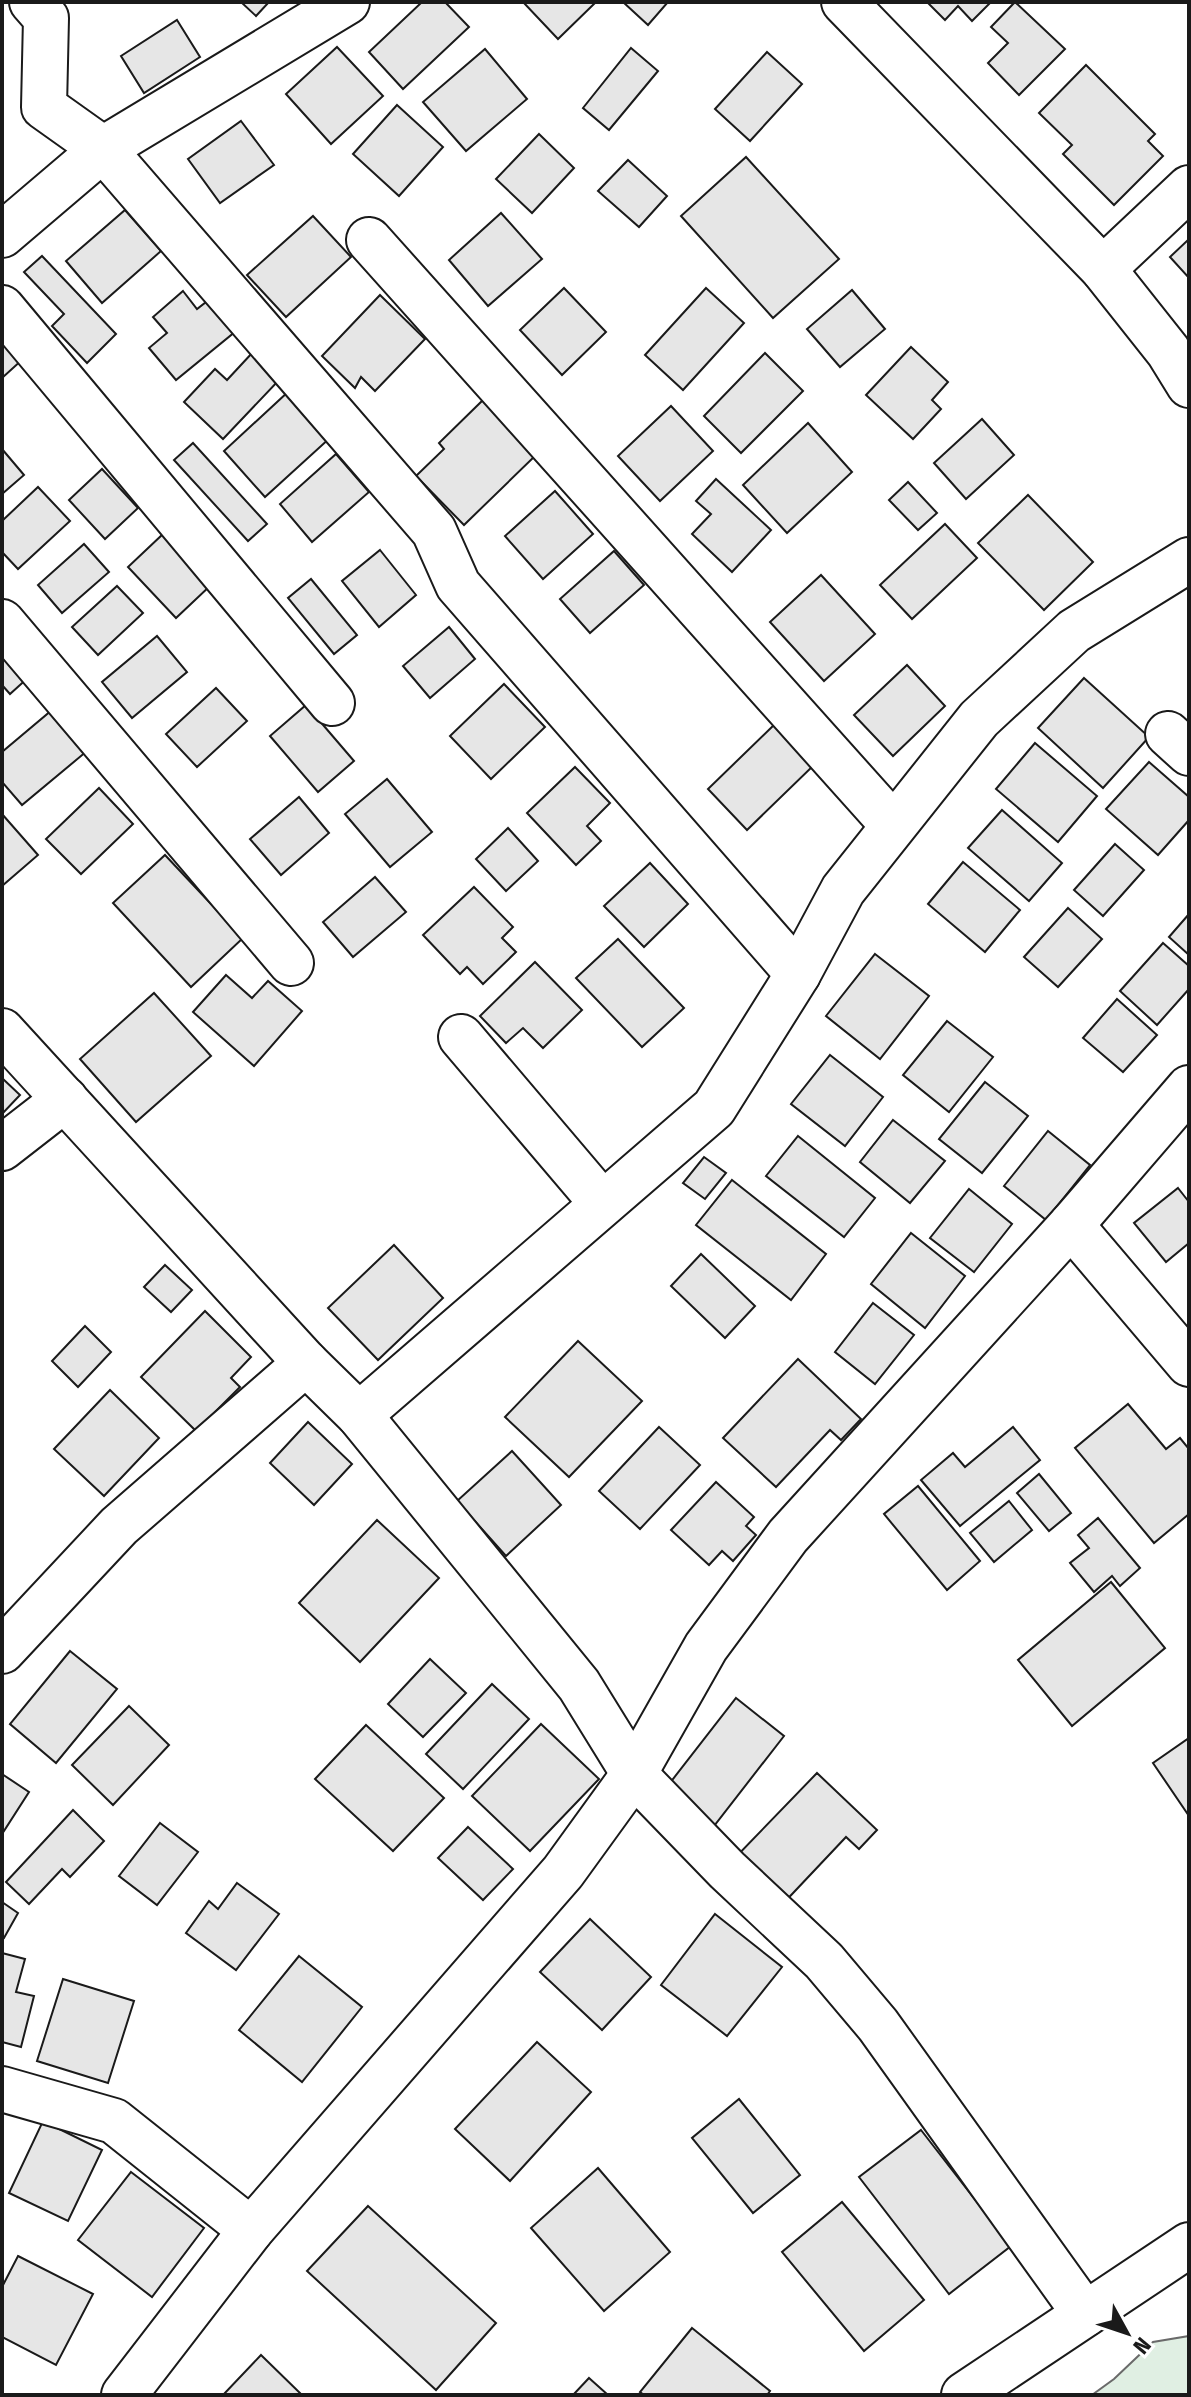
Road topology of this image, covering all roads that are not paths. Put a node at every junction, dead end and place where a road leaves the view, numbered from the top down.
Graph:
1 (32, 2) edge
2 (347, 2) edge
3 (844, 2) edge
4 (103, 149) junction
5 (1189, 188) edge
6 (2, 235) edge
7 (369, 240) dead end
8 (1103, 269) junction
9 (2, 308) edge
10 (1189, 385) edge
11 (1189, 560) edge
12 (2, 622) edge
13 (332, 703) dead end
14 (893, 825) junction
15 (291, 963) dead end
16 (798, 974) junction
17 (2, 1031) edge
18 (461, 1037) dead end
19 (1189, 1088) edge
20 (65, 1099) junction
21 (2, 1148) edge
22 (602, 1203) junction
23 (1071, 1225) junction
24 (306, 1363) junction
25 (1189, 1364) edge
26 (359, 1415) junction
27 (2, 1651) edge
28 (634, 1774) junction
29 (2, 2089) edge
30 (251, 2230) junction
31 (1189, 2245) edge
32 (1085, 2314) junction
33 (124, 2395) edge
34 (964, 2395) edge

1 - 4 main road
2 - 4 main road
3 - 8 main road
4 - 6 main road
4 - 16 main road
5 - 8 main road
7 - 14 main road
8 - 10 main road
9 - 13 main road
11 - 14 main road
12 - 15 main road
14 - 16 main road
16 - 22 main road
17 - 20 main road
18 - 22 main road
19 - 23 main road
20 - 21 main road
20 - 24 main road
22 - 26 main road
23 - 25 main road
23 - 28 main road
24 - 26 main road
24 - 27 main road
26 - 28 main road
28 - 30 main road
28 - 32 main road
29 - 30 main road
30 - 33 main road
31 - 32 main road
32 - 34 main road

